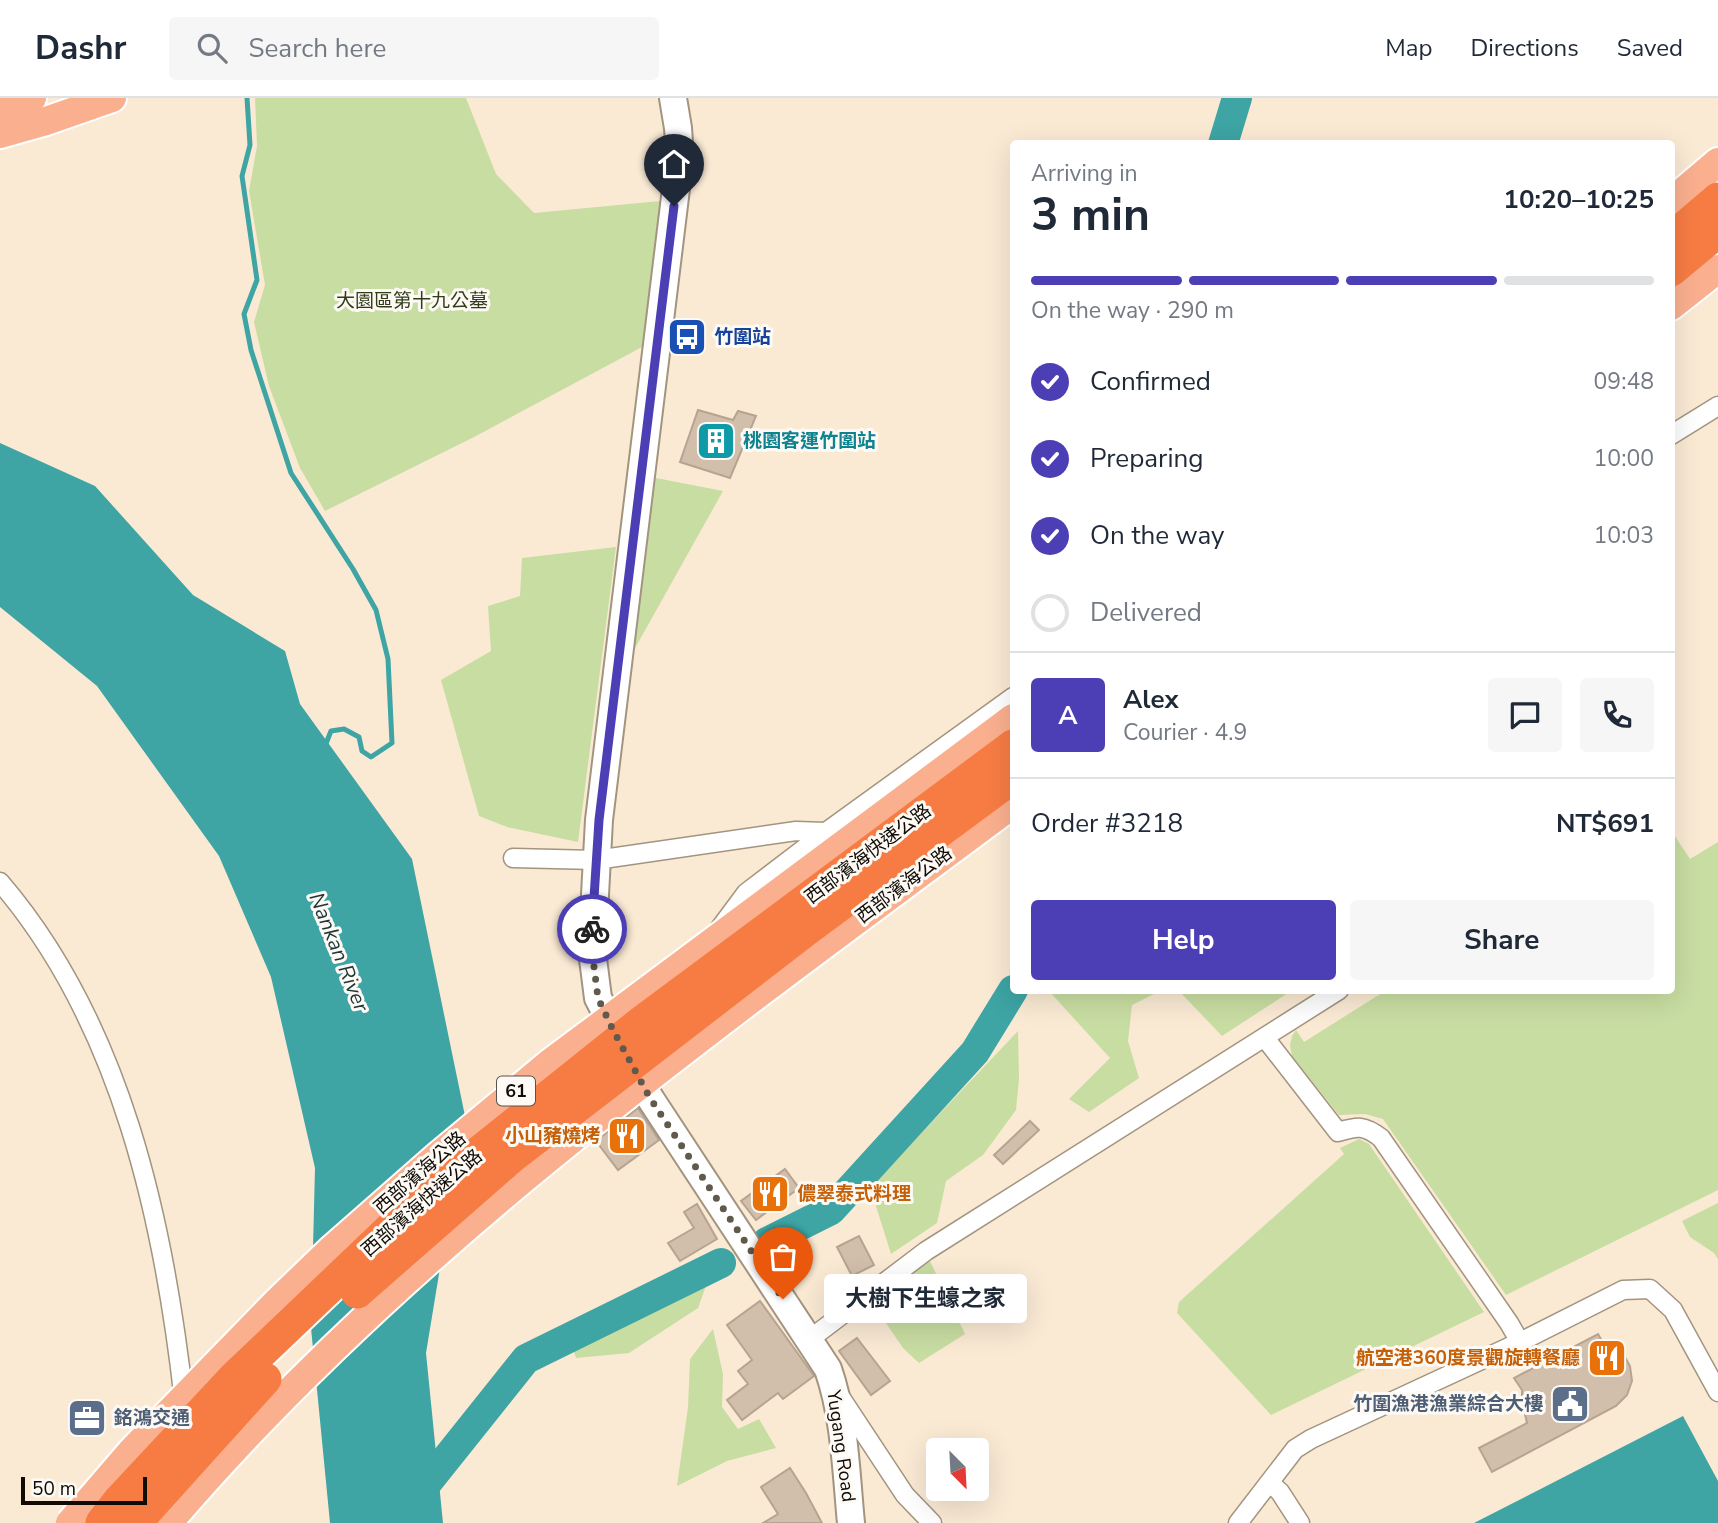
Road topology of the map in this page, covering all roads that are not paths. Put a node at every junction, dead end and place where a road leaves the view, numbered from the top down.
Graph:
1 (32, 98) edge
2 (112, 98) edge
3 (673, 98) edge
4 (0, 108) edge
5 (0, 134) edge
6 (1718, 162) edge
7 (1675, 199) edge
8 (1718, 199) edge
9 (1718, 231) edge
10 (1675, 236) edge
11 (1675, 267) edge
12 (1718, 269) edge
13 (1675, 303) edge
14 (1718, 406) edge
15 (1675, 433) edge
16 (1010, 699) edge
17 (1010, 720) edge
18 (1010, 748) edge
19 (1010, 779) edge
20 (1010, 806) edge
21 (1010, 823) edge
22 (826, 832) junction
23 (513, 858) dead end
24 (596, 860) junction
25 (0, 882) edge
26 (1333, 994) edge
27 (613, 1030) junction
28 (1265, 1038) junction
29 (635, 1069) junction
30 (810, 1339) junction
31 (1520, 1342) junction
32 (835, 1389) junction
33 (1718, 1392) edge
34 (1270, 1483) junction
35 (70, 1523) edge
36 (102, 1523) edge
37 (135, 1523) edge
38 (168, 1523) edge
39 (193, 1523) edge
40 (851, 1523) edge
41 (932, 1523) edge
42 (1238, 1523) edge
43 (1300, 1523) edge

1 - 4 main road
2 - 5 main road
3 - 24 street, Yugang Road
6 - 7 main road
8 - 10 highway
9 - 11 highway
12 - 13 main road
14 - 15 street
16 - 22 street
17 - 35 main road, 西部濱海公路 / 61, bridge
18 - 36 highway, 西部濱海快速公路 / 61, bridge
19 - 37 highway, 西部濱海快速公路 / 61, bridge
20 - 38 main road, 西部濱海公路, bridge
21 - 29 street
22 - 24 street
22 - 27 street
23 - 24 street
24 - 27 street, Yugang Road
25 - 39 street
26 - 28 street
27 - 29 street, Yugang Road
28 - 30 street
28 - 31 street
29 - 30 street, Yugang Road
30 - 32 street, Yugang Road
31 - 33 street
31 - 34 street
32 - 40 street, Yugang Road
32 - 41 street
34 - 42 street
34 - 43 street

